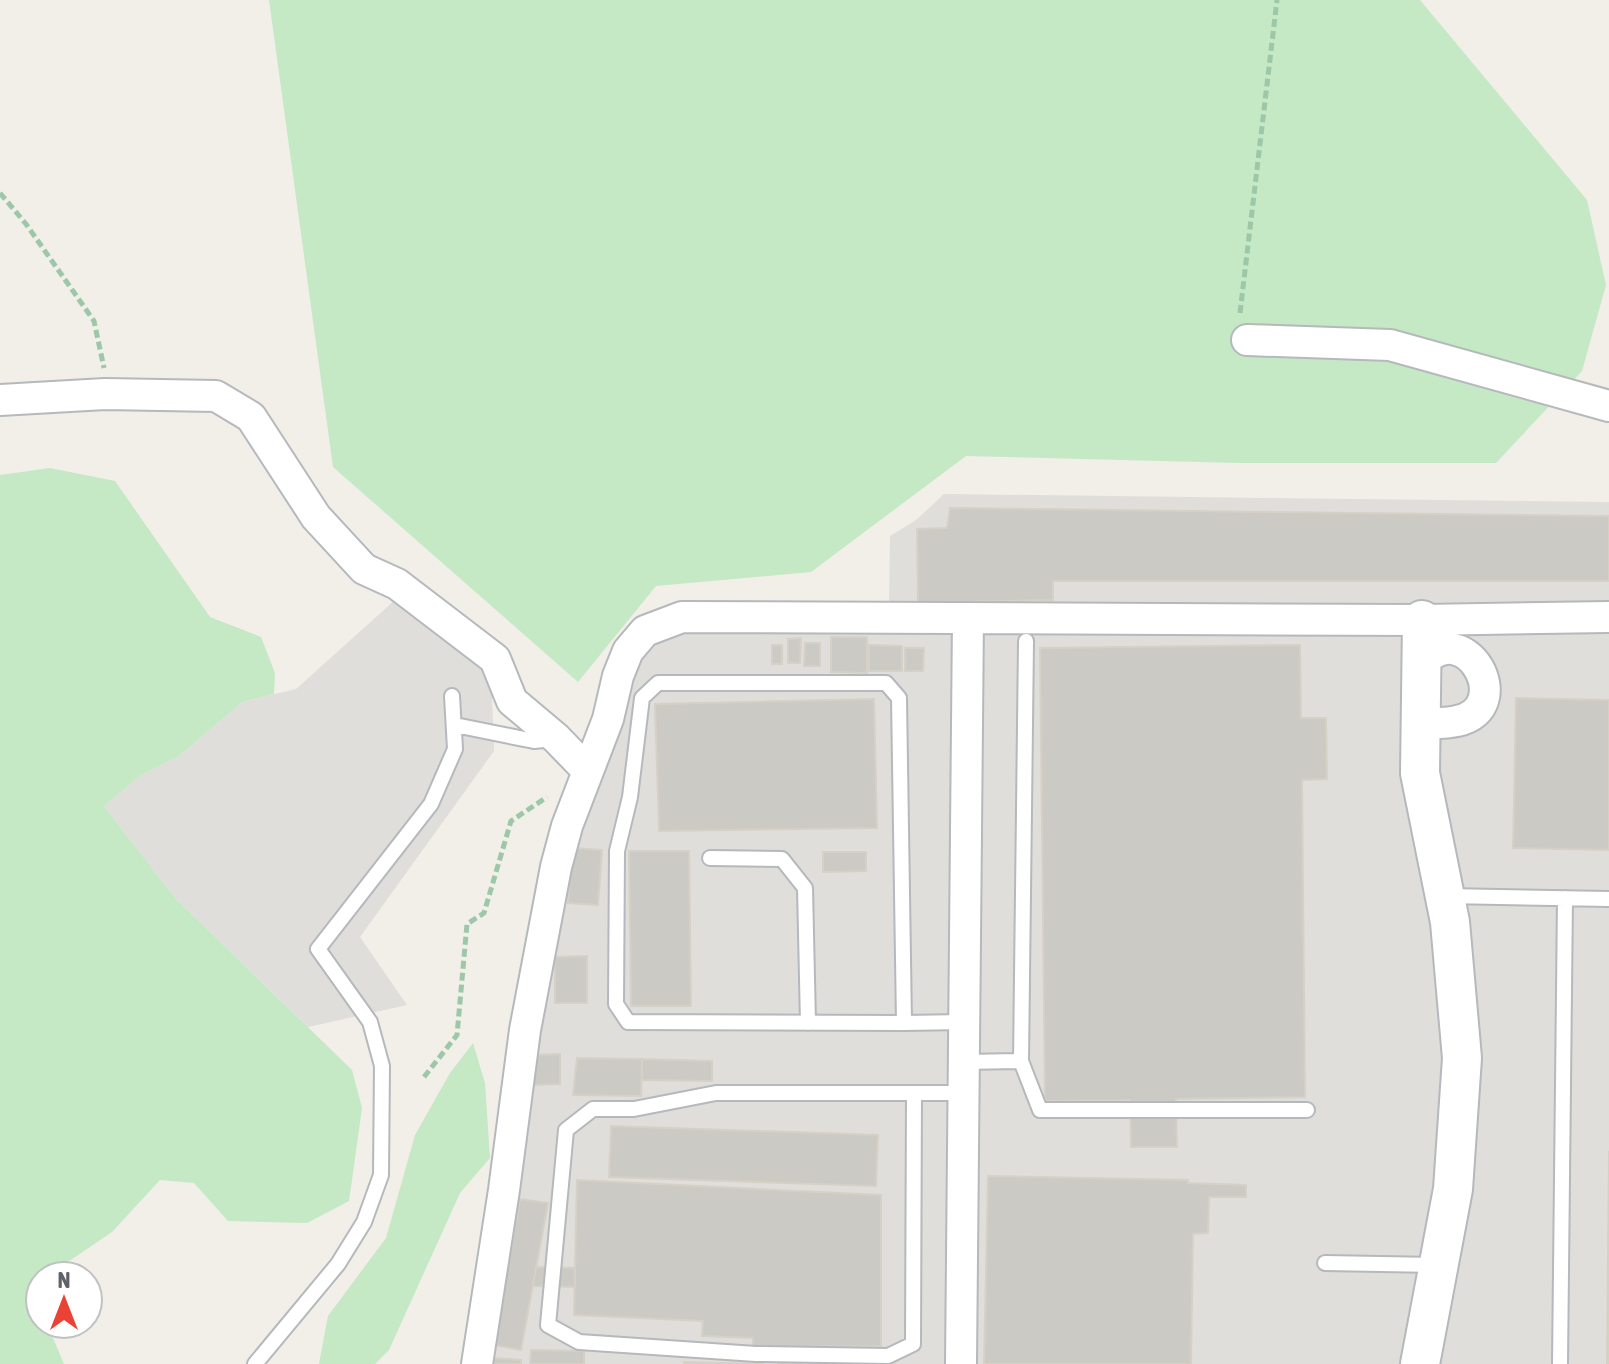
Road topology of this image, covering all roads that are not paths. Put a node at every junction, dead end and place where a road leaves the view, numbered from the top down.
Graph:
1 (1247, 340) road end
2 (0, 400) edge
3 (1609, 406) edge
4 (1609, 617) edge
5 (968, 618) junction
6 (1422, 620) junction
7 (1026, 641) dead end
8 (1420, 666) junction
9 (452, 696) dead end
10 (1419, 723) junction
11 (455, 725) junction
12 (556, 738) junction
13 (587, 770) junction
14 (710, 858) dead end
15 (1444, 896) junction
16 (1565, 898) junction
17 (1609, 899) edge
18 (964, 1022) junction
19 (808, 1023) junction
20 (904, 1023) junction
21 (1021, 1061) junction
22 (964, 1062) junction
23 (914, 1093) junction
24 (964, 1093) junction
25 (1307, 1110) dead end
26 (1325, 1263) dead end
27 (1440, 1265) junction
28 (255, 1364) edge
29 (477, 1364) edge
30 (961, 1364) edge
31 (1420, 1364) edge
32 (1560, 1364) edge

1 - 3 street
2 - 12 street
4 - 6 street
5 - 6 street
5 - 13 street
5 - 18 street
6 - 8 street
7 - 21 lane
8 - 10 street
8 - 10 street
9 - 11 lane
10 - 15 street
11 - 12 lane
11 - 28 lane
12 - 13 street
13 - 29 street
14 - 19 lane
15 - 16 lane
15 - 27 street
16 - 17 lane
16 - 32 lane
18 - 20 lane
18 - 22 street
19 - 20 lane
19 - 20 lane
21 - 22 lane
21 - 25 lane
22 - 24 street
23 - 23 lane
23 - 24 lane
24 - 30 street
26 - 27 lane
27 - 31 street

